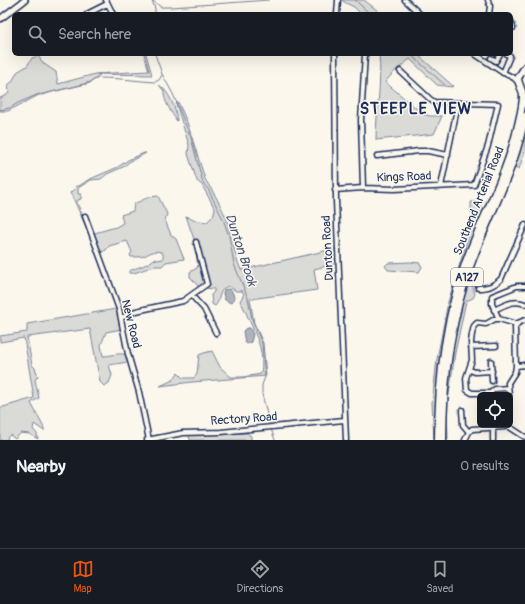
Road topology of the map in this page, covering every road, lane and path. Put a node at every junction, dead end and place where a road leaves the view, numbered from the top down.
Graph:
1 (25, 0) edge
2 (338, 0) edge
3 (405, 0) edge
4 (488, 0) edge
5 (106, 2) edge
6 (90, 12) edge
7 (112, 12) edge
8 (337, 12) edge
9 (418, 12) edge
10 (489, 12) edge
11 (0, 19) edge
12 (335, 56) edge
13 (365, 56) edge
14 (478, 56) edge
15 (499, 56) edge
16 (510, 56) edge
17 (491, 58) dead end
18 (525, 67) edge
19 (400, 72) dead end
20 (503, 72) junction
21 (520, 74) junction
22 (510, 77) junction
23 (519, 84) junction
24 (458, 104) junction
25 (525, 116) edge
26 (448, 155) junction
27 (377, 156) dead end
28 (441, 186) junction
29 (363, 188) junction
30 (335, 190) junction
31 (84, 216) dead end
32 (525, 225) edge
33 (196, 242) dead end
34 (501, 279) junction
35 (506, 282) dead end
36 (525, 286) edge
37 (478, 288) dead end
38 (192, 296) junction
39 (525, 304) edge
40 (494, 310) junction
41 (121, 318) junction
42 (499, 319) junction
43 (525, 320) edge
44 (516, 324) junction
45 (216, 333) dead end
46 (496, 346) dead end
47 (471, 347) junction
48 (491, 361) dead end
49 (525, 365) edge
50 (516, 366) junction
51 (470, 370) junction
52 (492, 371) junction
53 (492, 381) dead end
54 (508, 388) junction
55 (509, 392) edge
56 (462, 410) dead end
57 (344, 420) junction
58 (493, 428) joint
59 (512, 428) edge
60 (469, 432) junction
61 (525, 437) edge
62 (148, 440) edge
63 (346, 440) edge
64 (438, 440) edge
65 (443, 440) edge
66 (465, 440) edge
67 (493, 440) edge

1 - 11 main road
2 - 8 street
3 - 9 street
4 - 10 street
5 - 6 street
5 - 7 street
12 - 30 street, Dunton Road
13 - 29 street
14 - 20 street
15 - 17 street
16 - 20 street
18 - 21 highway, Southend Arterial Road / A127
19 - 24 street
20 - 22 street
21 - 22 street
21 - 23 highway, Southend Arterial Road / A127
22 - 23 street
23 - 64 highway, Southend Arterial Road / A127
24 - 26 street
24 - 28 street, Kings Road
25 - 65 highway, Southend Arterial Road / A127
26 - 27 street
26 - 28 street
28 - 29 street, Kings Road
29 - 30 street, Kings Road
30 - 57 street, Dunton Road
31 - 41 street, New Road
32 - 34 street
33 - 38 street
34 - 35 street
34 - 37 street
36 - 40 street
38 - 41 street
38 - 45 street
39 - 40 street
40 - 42 street
41 - 62 street, New Road
42 - 44 street
42 - 47 street
43 - 44 street
44 - 50 street
46 - 47 street
47 - 51 street
48 - 52 street
49 - 50 street
50 - 54 street
51 - 52 street
51 - 54 street
52 - 53 street
54 - 55 street
56 - 60 street
57 - 62 street, Rectory Road
57 - 63 street, Dunton Road
58 - 60 street
58 - 67 street
59 - 61 street
60 - 66 street

